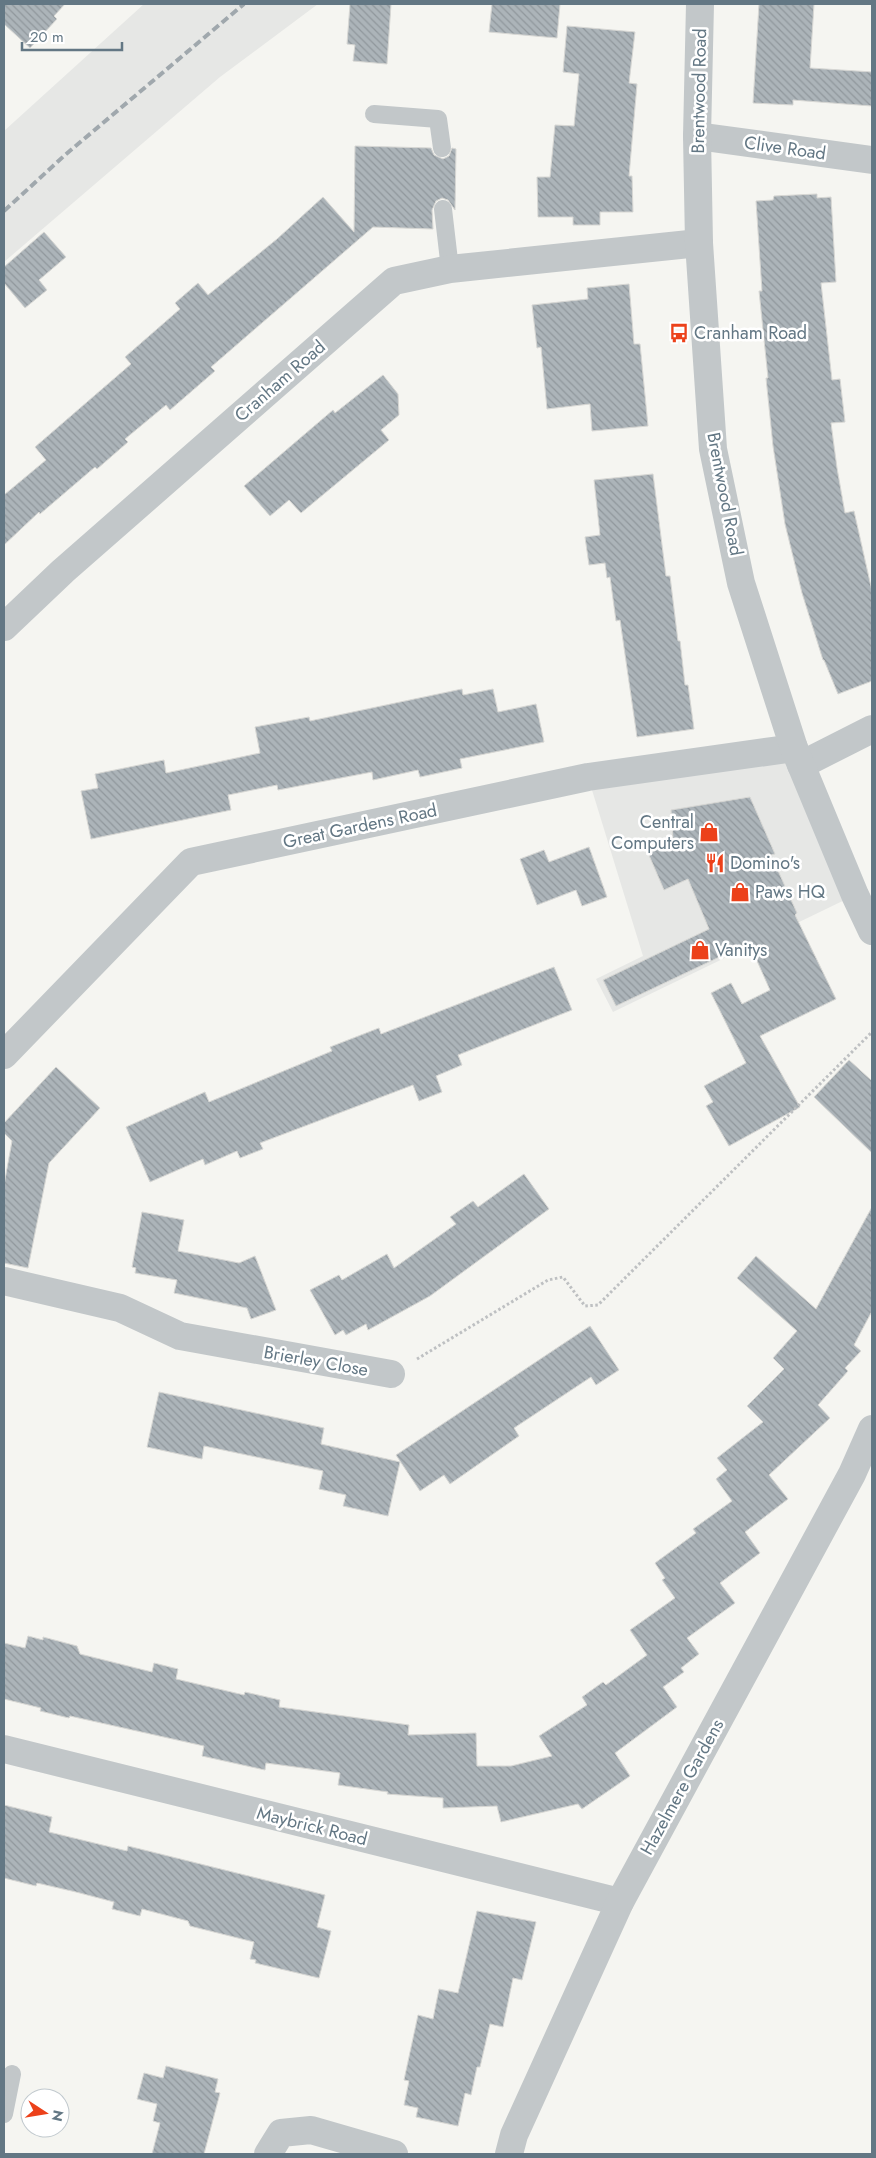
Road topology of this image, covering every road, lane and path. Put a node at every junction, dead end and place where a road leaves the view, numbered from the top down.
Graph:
1 (700, 4) edge
2 (374, 114) dead end
3 (697, 136) junction
4 (442, 148) dead end
5 (872, 160) edge
6 (443, 209) dead end
7 (700, 243) junction
8 (450, 268) junction
9 (4, 627) edge
10 (872, 729) edge
11 (798, 756) junction
12 (872, 931) edge
13 (872, 1032) edge
14 (4, 1055) edge
15 (4, 1282) edge
16 (391, 1374) joint
17 (872, 1429) edge
18 (4, 1749) edge
19 (620, 1902) junction
20 (12, 2074) dead end
21 (4, 2114) edge
22 (268, 2154) edge
23 (394, 2154) edge
24 (509, 2154) edge

1 - 3 street, Brentwood Road
2 - 4 lane
3 - 5 street, Clive Road
3 - 7 street, Brentwood Road
6 - 8 lane
7 - 8 street, Cranham Road
7 - 11 street, Brentwood Road
8 - 9 street, Cranham Road
10 - 11 street, Great Gardens Road
11 - 12 street, Brentwood Road
11 - 14 street, Great Gardens Road
13 - 16 path, Brierley Close
15 - 16 street, Brierley Close
17 - 19 street, Hazelmere Gardens
18 - 19 street, Maybrick Road
19 - 24 street, Hazelmere Gardens
20 - 21 lane
22 - 23 street

